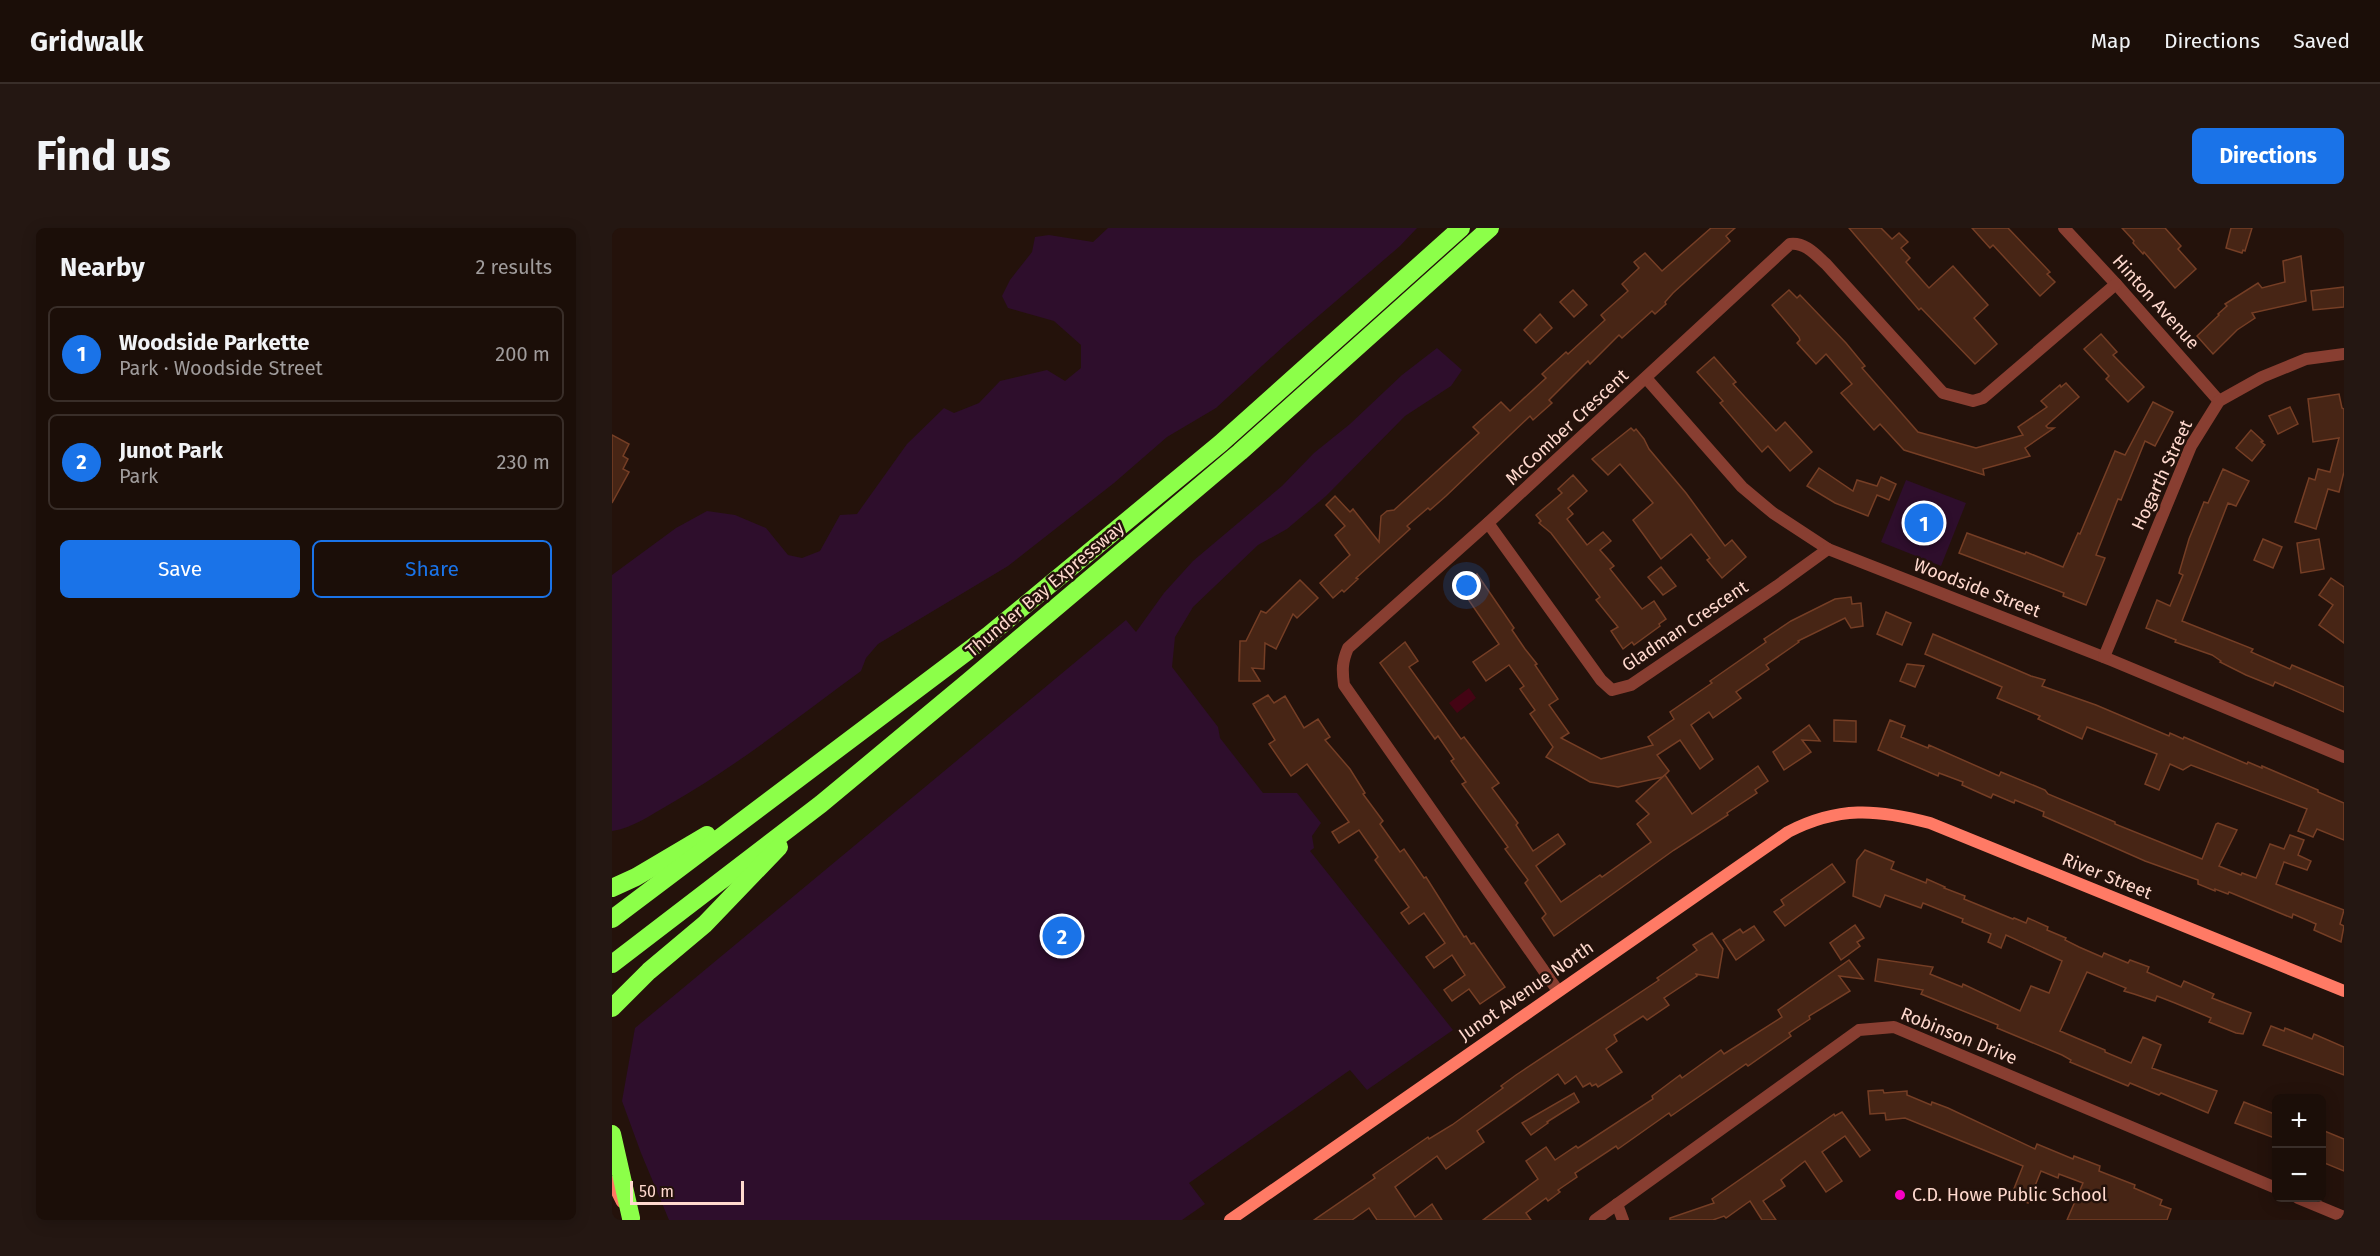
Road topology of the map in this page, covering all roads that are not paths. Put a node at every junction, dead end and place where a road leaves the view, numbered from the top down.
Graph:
1 (1461, 228) edge
2 (1490, 228) edge
3 (2064, 228) edge
4 (2116, 284) junction
5 (2344, 354) edge
6 (1646, 378) junction
7 (2219, 401) junction
8 (1488, 523) junction
9 (1828, 549) junction
10 (2104, 657) junction
11 (2344, 757) edge
12 (788, 786) junction
13 (821, 804) junction
14 (1852, 812) joint
15 (612, 888) edge
16 (612, 919) edge
17 (612, 964) edge
18 (1558, 991) junction
19 (2344, 992) edge
20 (612, 1008) edge
21 (612, 1134) edge
22 (612, 1182) edge
23 (2272, 1186) edge
24 (2310, 1202) edge
25 (1617, 1204) junction
26 (2344, 1217) edge
27 (631, 1219) edge
28 (1230, 1220) edge
29 (1595, 1220) edge
30 (1623, 1220) edge

1 - 12 highway, Thunder Bay Expressway
2 - 13 highway, Thunder Bay Expressway
3 - 4 street, Hinton Avenue
4 - 6 street, McComber Crescent
4 - 7 street, Hinton Avenue
5 - 7 street, Hogarth Street
6 - 8 street, McComber Crescent
6 - 9 street, Woodside Street
7 - 10 street, Hogarth Street
8 - 9 street, Gladman Crescent
8 - 18 street, McComber Crescent
9 - 10 street, Woodside Street
10 - 11 street, Woodside Street
12 - 15 highway
12 - 16 highway, Thunder Bay Expressway
13 - 17 highway, Thunder Bay Expressway
13 - 20 highway
14 - 18 main road, Junot Avenue North
14 - 19 main road, River Street
18 - 28 main road, Junot Avenue North
21 - 27 highway
22 - 27 main road
23 - 25 street, Robinson Drive
24 - 26 street
25 - 29 street, Robinson Drive
25 - 30 street

